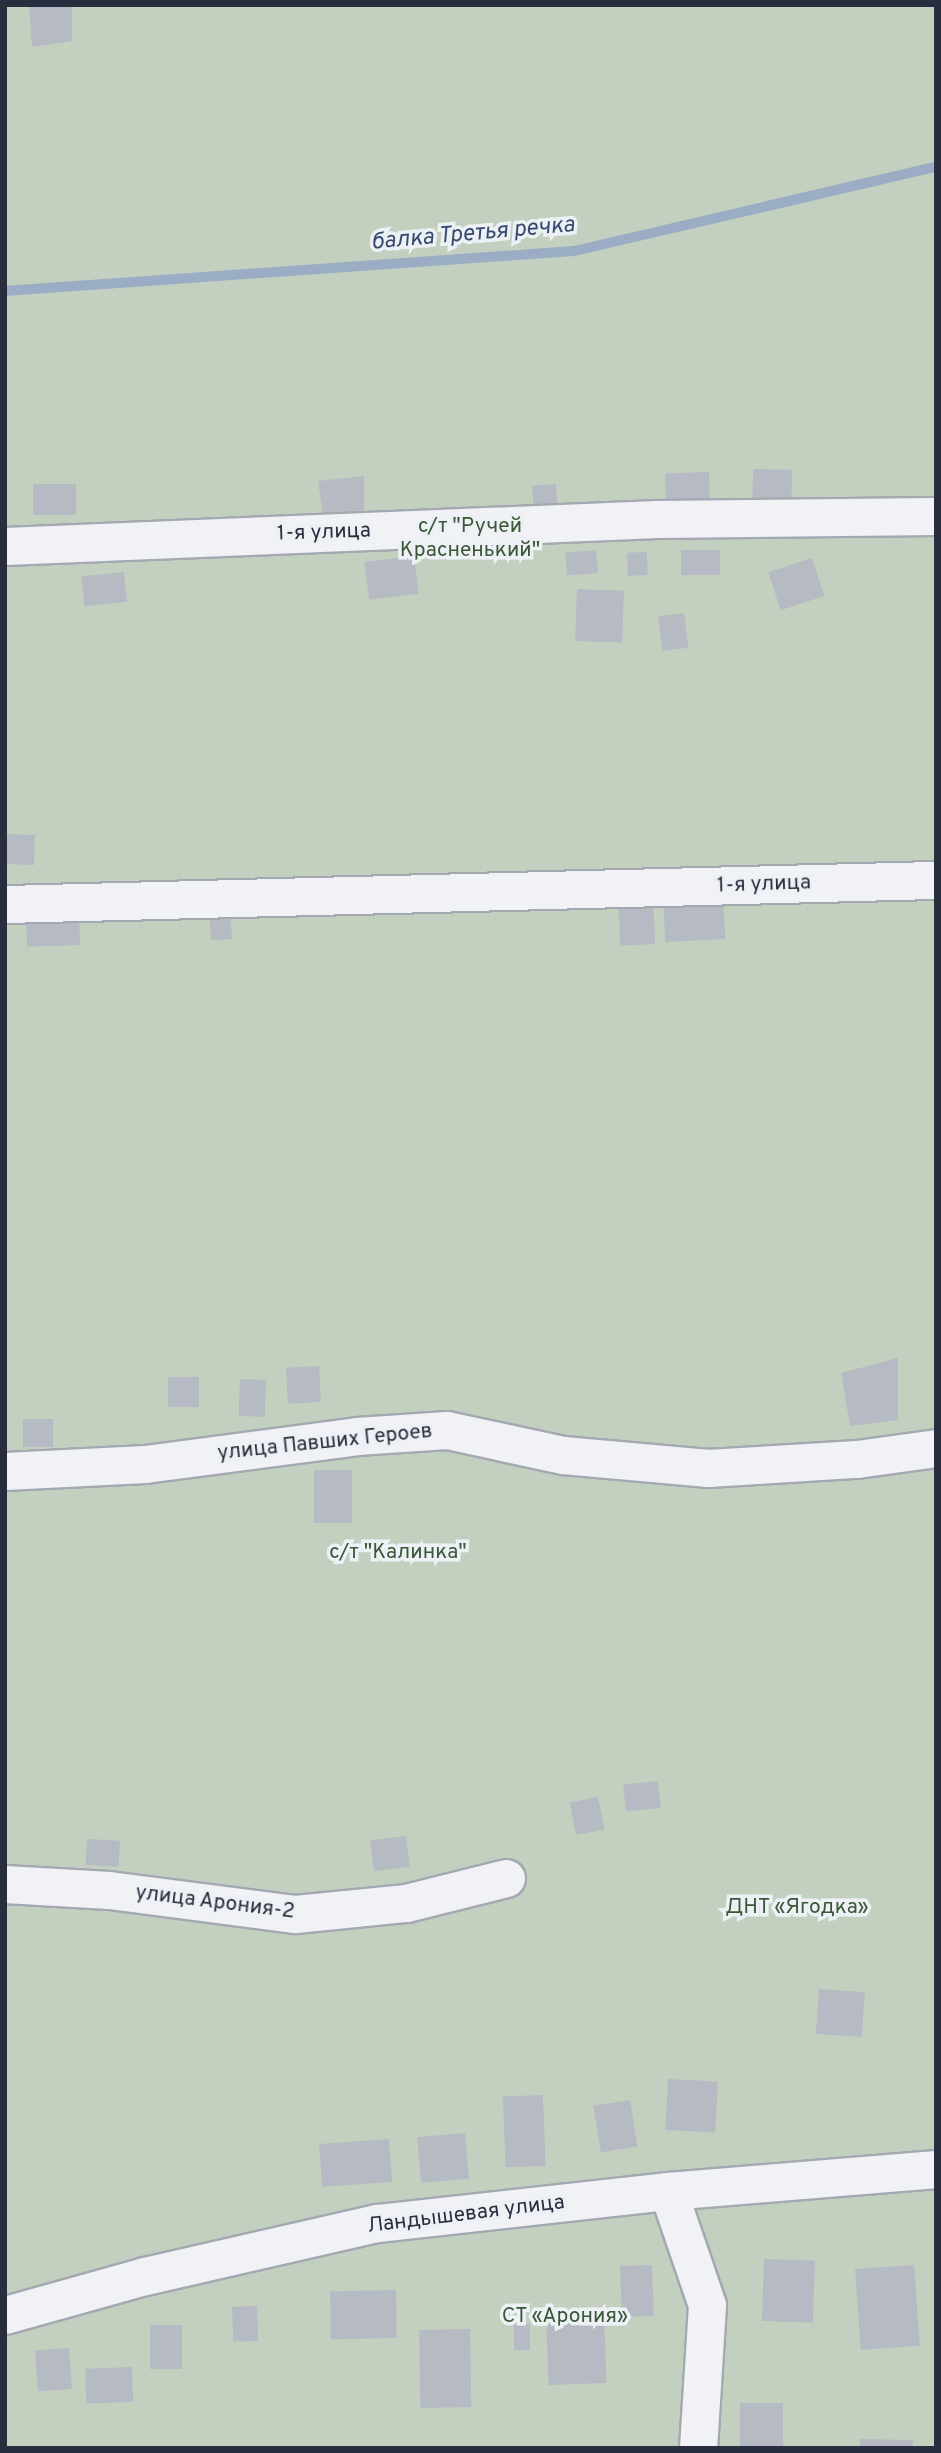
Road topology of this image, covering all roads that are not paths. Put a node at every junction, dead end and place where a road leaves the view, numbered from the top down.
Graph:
1 (936, 516) edge
2 (5, 546) edge
3 (936, 880) edge
4 (5, 904) edge
5 (936, 1448) edge
6 (5, 1471) edge
7 (506, 1878) dead end
8 (5, 1884) edge
9 (936, 2169) edge
10 (668, 2191) junction
11 (5, 2315) edge
12 (698, 2448) edge

1 - 2 street, 1-я улица
3 - 4 street, 1-я улица
5 - 6 street, улица Павших Героев
7 - 8 street, улица Арония-2
9 - 10 street, Ландышевая улица
10 - 11 street, Ландышевая улица
10 - 12 street

